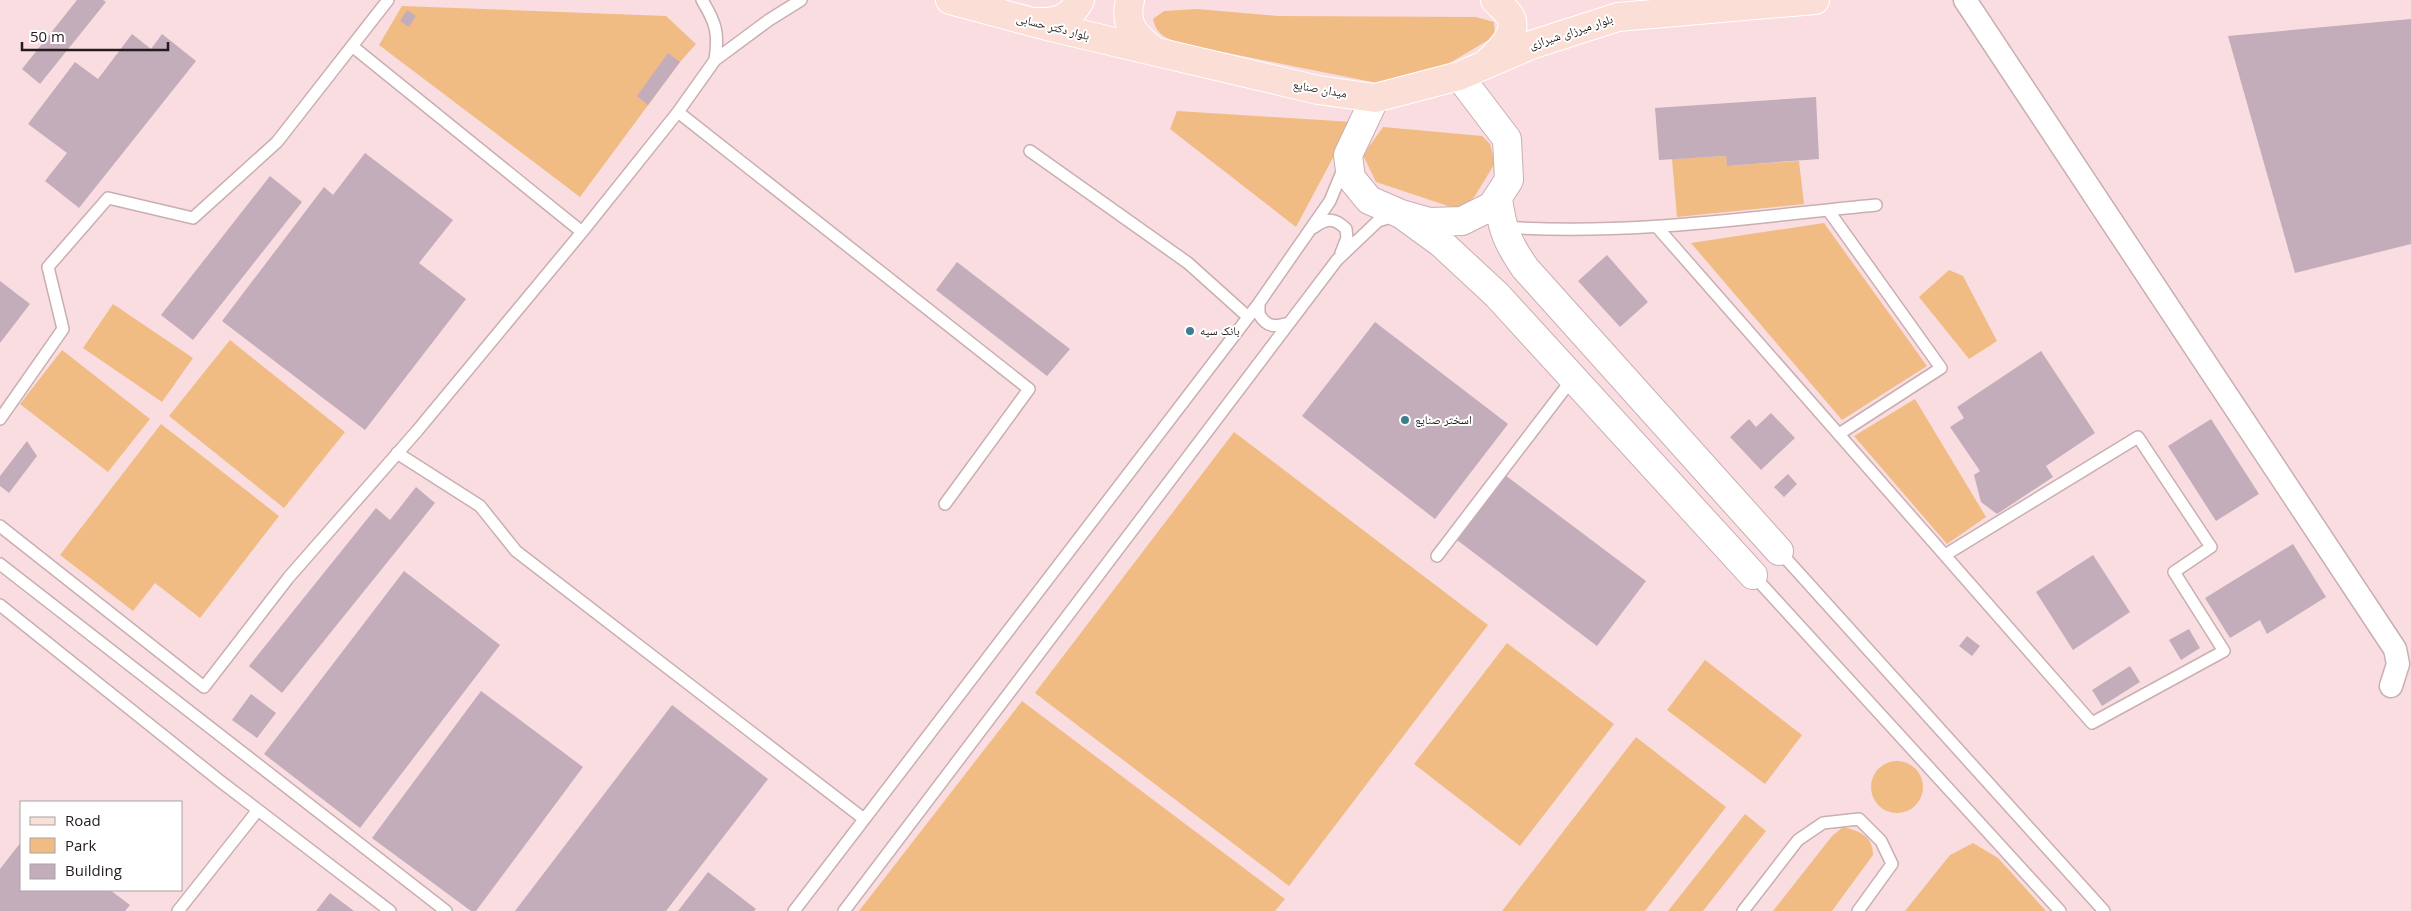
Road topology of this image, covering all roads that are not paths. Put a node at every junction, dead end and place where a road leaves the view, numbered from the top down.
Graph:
1 (388, 0) edge
2 (702, 0) edge
3 (801, 0) edge
4 (950, 0) edge
5 (1080, 0) edge
6 (1130, 0) edge
7 (1495, 0) edge
8 (1815, 0) edge
9 (1965, 0) edge
10 (1032, 22) junction
11 (352, 46) junction
12 (1157, 53) junction
13 (715, 60) junction
14 (1470, 72) junction
15 (1375, 98) junction
16 (678, 112) junction
17 (1030, 152) dead end
18 (1348, 155) junction
19 (1498, 198) junction
20 (1876, 205) dead end
21 (1828, 210) junction
22 (1401, 214) junction
23 (1502, 227) junction
24 (1657, 227) junction
25 (582, 232) junction
26 (1306, 235) junction
27 (1340, 257) junction
28 (1259, 303) junction
29 (1248, 316) junction
30 (1289, 323) junction
31 (1573, 378) junction
32 (0, 419) edge
33 (1839, 434) junction
34 (397, 453) junction
35 (944, 504) dead end
36 (0, 526) edge
37 (1779, 551) joint
38 (1945, 555) junction
39 (1437, 556) dead end
40 (0, 564) edge
41 (1753, 575) joint
42 (0, 605) edge
43 (2391, 686) dead end
44 (258, 810) junction
45 (864, 819) junction
46 (178, 911) edge
47 (390, 911) edge
48 (446, 911) edge
49 (794, 911) edge
50 (844, 911) edge
51 (1743, 911) edge
52 (1858, 911) edge
53 (2060, 911) edge
54 (2104, 911) edge

1 - 11 lane
2 - 13 lane
3 - 13 lane
4 - 10 main road, بلوار دکتر حسابی
5 - 10 main road
6 - 12 main road
7 - 14 main road
8 - 14 main road, بلوار میرزای شیرازی
9 - 43 street
10 - 12 main road, بلوار دکتر حسابی
11 - 25 lane
11 - 32 lane
12 - 15 main road, میدان صنایع
13 - 16 lane
14 - 15 main road, میدان صنایع
14 - 19 street
15 - 18 street
16 - 25 lane
16 - 35 lane
17 - 29 lane
18 - 22 street
18 - 26 lane
19 - 22 street
19 - 23 street
20 - 21 lane
21 - 24 lane
21 - 33 lane
22 - 27 lane
22 - 31 street
23 - 24 lane
23 - 37 street
24 - 33 lane
25 - 34 lane
26 - 27 lane
26 - 28 lane
27 - 30 lane
28 - 29 lane
28 - 30 lane
29 - 45 lane
30 - 50 lane
31 - 39 lane
31 - 41 street
33 - 38 lane
34 - 36 lane
34 - 45 lane
37 - 54 lane
38 - 38 lane
40 - 48 lane
41 - 53 lane
42 - 44 lane
44 - 46 lane
44 - 47 lane
45 - 49 lane
51 - 52 lane

